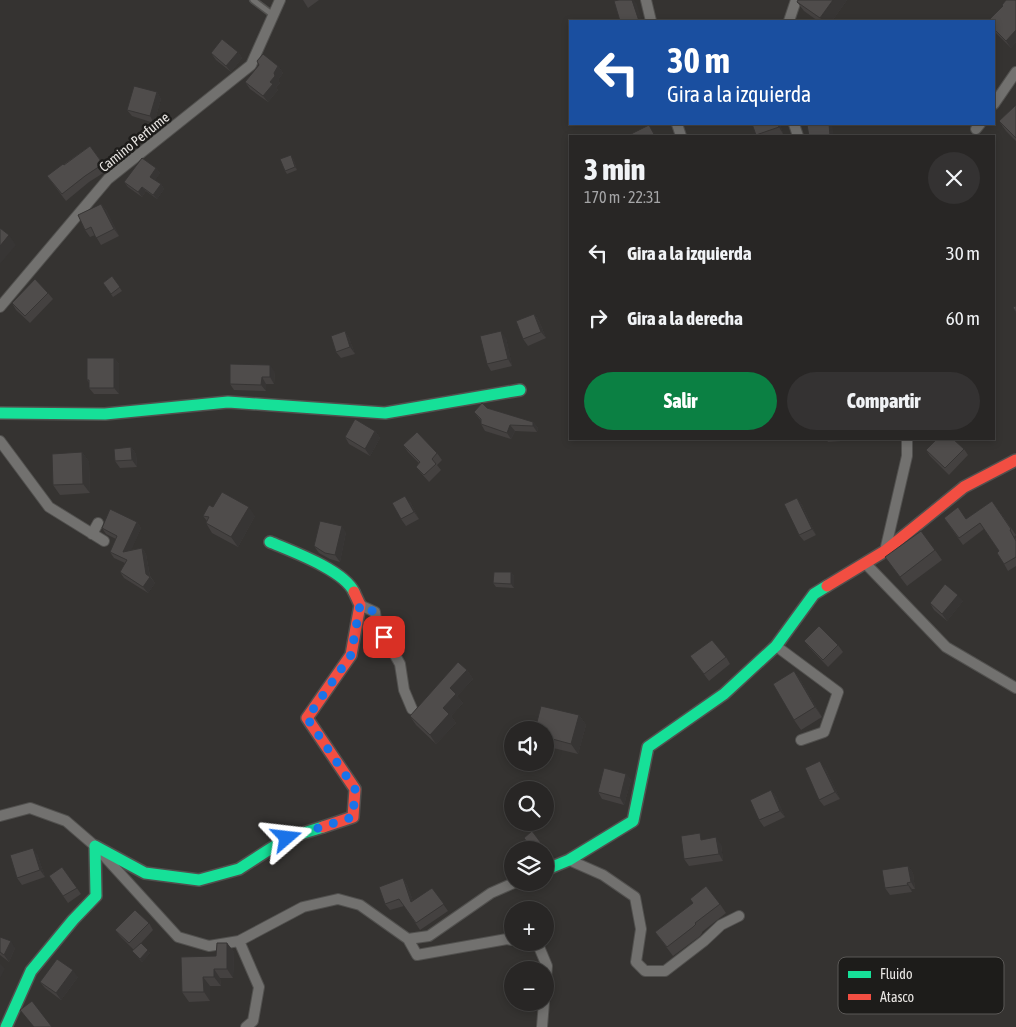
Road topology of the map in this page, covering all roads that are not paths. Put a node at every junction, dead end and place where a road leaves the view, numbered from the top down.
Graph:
1 (253, 0) edge
2 (280, 0) edge
3 (646, 0) edge
4 (796, 0) edge
5 (274, 15) junction
6 (651, 20) edge
7 (788, 20) edge
8 (1016, 72) edge
9 (995, 103) edge
10 (0, 307) edge
11 (520, 390) dead end
12 (0, 413) edge
13 (907, 440) edge
14 (0, 441) edge
15 (1016, 460) edge
16 (98, 522) dead end
17 (92, 534) junction
18 (104, 540) dead end
19 (270, 542) dead end
20 (885, 551) junction
21 (866, 564) junction
22 (360, 605) junction
23 (776, 646) junction
24 (1016, 688) edge
25 (412, 710) edge
26 (802, 740) dead end
27 (0, 816) edge
28 (95, 846) junction
29 (569, 860) junction
30 (554, 866) edge
31 (504, 887) edge
32 (739, 916) dead end
33 (408, 939) junction
34 (504, 940) edge
35 (239, 941) junction
36 (543, 1011) edge
37 (6, 1027) edge
38 (246, 1027) edge
39 (542, 1027) edge

1 - 5 lane
2 - 5 street, Camino Perfume
3 - 6 street
4 - 7 street
5 - 10 street, Camino Perfume
8 - 9 street
11 - 12 street
13 - 20 street
14 - 17 street
15 - 20 street
16 - 17 street
17 - 18 street
19 - 22 street
20 - 21 street
21 - 23 street
21 - 24 street
22 - 25 street
22 - 28 street
23 - 26 street
23 - 29 street
27 - 28 street
28 - 35 street
28 - 37 street
29 - 30 street
29 - 32 street
31 - 33 street
33 - 34 street
33 - 35 street
35 - 38 street
36 - 39 street

